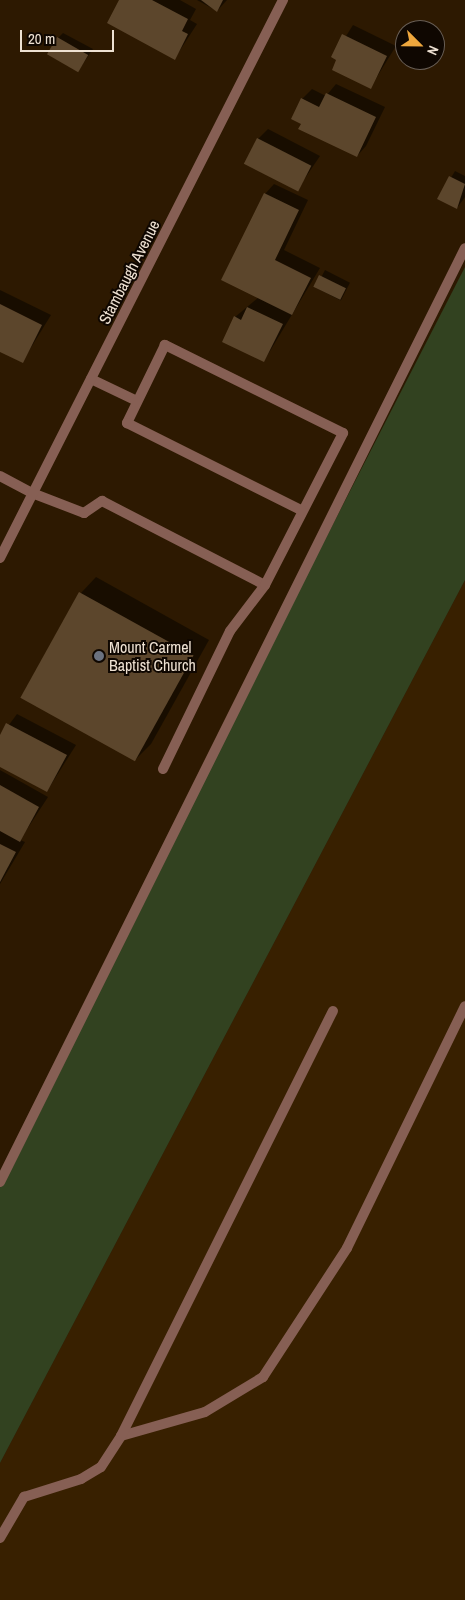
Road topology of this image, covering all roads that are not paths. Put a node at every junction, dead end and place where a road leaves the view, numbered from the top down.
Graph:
1 (283, 0) edge
2 (465, 248) edge
3 (91, 379) junction
4 (137, 401) junction
5 (0, 476) edge
6 (32, 493) junction
7 (301, 510) junction
8 (0, 558) edge
9 (265, 585) junction
10 (162, 769) dead end
11 (465, 1006) edge
12 (333, 1011) dead end
13 (0, 1182) edge
14 (121, 1436) junction
15 (0, 1538) edge

1 - 3 street, Stambaugh Avenue
2 - 13 street
3 - 4 street
3 - 6 street, Stambaugh Avenue
4 - 7 street
4 - 7 street
5 - 6 street
6 - 8 street, Stambaugh Avenue
6 - 9 street
7 - 9 street
9 - 10 street
11 - 14 street
12 - 14 street
14 - 15 street

